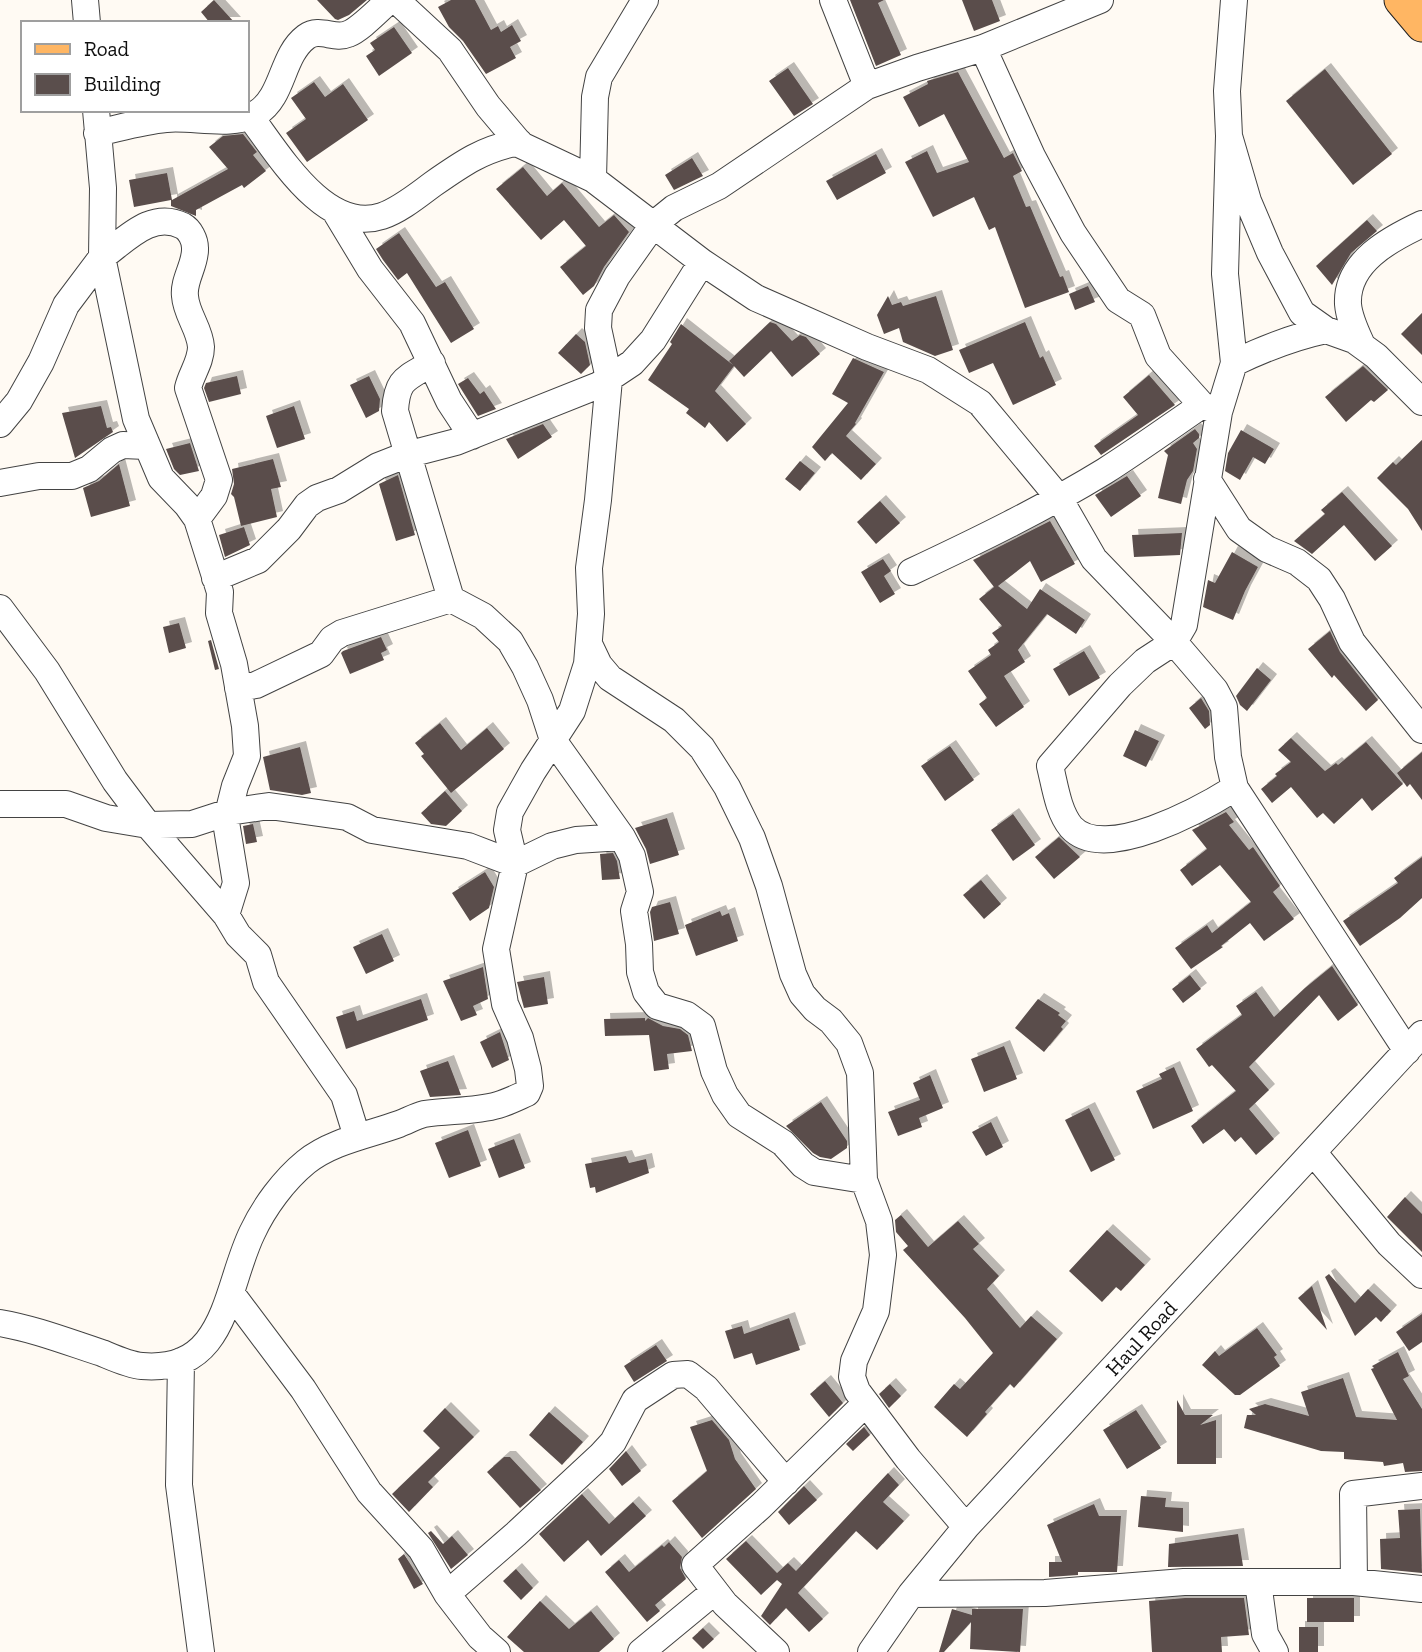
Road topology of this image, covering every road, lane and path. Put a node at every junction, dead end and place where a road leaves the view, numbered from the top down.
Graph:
1 (85, 0) edge
2 (645, 0) edge
3 (833, 0) edge
4 (1100, 0) edge
5 (1234, 0) edge
6 (1401, 0) edge
7 (404, 2) edge
8 (87, 21) edge
9 (1422, 25) edge
10 (984, 48) junction
11 (867, 86) junction
12 (249, 115) junction
13 (97, 122) edge
14 (1229, 136) junction
15 (519, 142) junction
16 (593, 179) junction
17 (335, 211) junction
18 (1422, 224) edge
19 (653, 225) junction
20 (102, 257) junction
21 (702, 262) junction
22 (1326, 330) junction
23 (1362, 345) junction
24 (432, 363) junction
25 (1234, 363) junction
26 (609, 379) junction
27 (1422, 402) edge
28 (1210, 409) junction
29 (0, 424) edge
30 (471, 436) junction
31 (146, 446) junction
32 (407, 455) junction
33 (1207, 479) junction
34 (0, 483) edge
35 (1059, 498) junction
36 (197, 519) junction
37 (911, 572) dead end
38 (215, 578) junction
39 (451, 599) junction
40 (0, 608) edge
41 (1174, 642) junction
42 (589, 644) junction
43 (238, 688) junction
44 (1422, 730) edge
45 (553, 740) junction
46 (1235, 788) junction
47 (0, 804) edge
48 (229, 812) junction
49 (148, 825) junction
50 (622, 837) junction
51 (514, 864) junction
52 (226, 915) junction
53 (1414, 1043) edge
54 (357, 1137) junction
55 (1313, 1152) junction
56 (864, 1181) junction
57 (1422, 1275) edge
58 (232, 1293) junction
59 (0, 1323) edge
60 (181, 1362) junction
61 (866, 1404) junction
62 (786, 1482) junction
63 (1422, 1486) edge
64 (966, 1527) junction
65 (1258, 1582) junction
66 (1354, 1582) junction
67 (1422, 1589) edge
68 (715, 1591) junction
69 (447, 1594) junction
70 (911, 1594) junction
71 (201, 1652) edge
72 (497, 1652) edge
73 (642, 1652) edge
74 (776, 1652) edge
75 (871, 1652) edge
76 (1275, 1652) edge

1 - 8 street
2 - 16 street
3 - 11 street
4 - 10 street
5 - 14 street
6 - 9 main road
7 - 12 street
7 - 15 street
10 - 11 street
10 - 28 street
11 - 19 street
12 - 13 street
12 - 17 street
13 - 20 street
14 - 22 street
14 - 25 street
15 - 16 street
15 - 17 street
16 - 19 street
17 - 24 street
18 - 23 street
19 - 21 street
19 - 26 street
20 - 29 street
20 - 31 street
20 - 36 street
21 - 26 street
21 - 35 street
22 - 23 street
22 - 25 street
23 - 27 street
24 - 30 street
24 - 32 street
25 - 28 street
26 - 30 street
26 - 42 street
28 - 33 street
28 - 35 street
30 - 32 street
31 - 34 street
31 - 36 street
32 - 38 street
32 - 39 street
33 - 41 street
33 - 44 street
35 - 37 street
35 - 41 street
36 - 38 street
38 - 43 street
39 - 43 street
39 - 45 street
40 - 49 street
41 - 46 street
41 - 46 street
42 - 45 street
42 - 56 street
43 - 48 street
45 - 50 street
45 - 51 street
46 - 53 street
47 - 49 street
48 - 49 street
48 - 51 street
48 - 52 street
49 - 52 street
50 - 51 street
50 - 56 street
51 - 54 street
52 - 54 street
53 - 55 street, Haul Road
54 - 58 street
55 - 57 street
55 - 64 street, Haul Road
56 - 61 street
58 - 60 street
58 - 69 street
59 - 60 street
60 - 71 street
61 - 62 street
61 - 64 street
62 - 68 street
62 - 69 street
63 - 66 street
64 - 70 street, Haul Road
65 - 66 street
65 - 70 street
65 - 76 street
66 - 67 street
68 - 73 street
68 - 74 street
69 - 72 street
70 - 75 street, Haul Road

